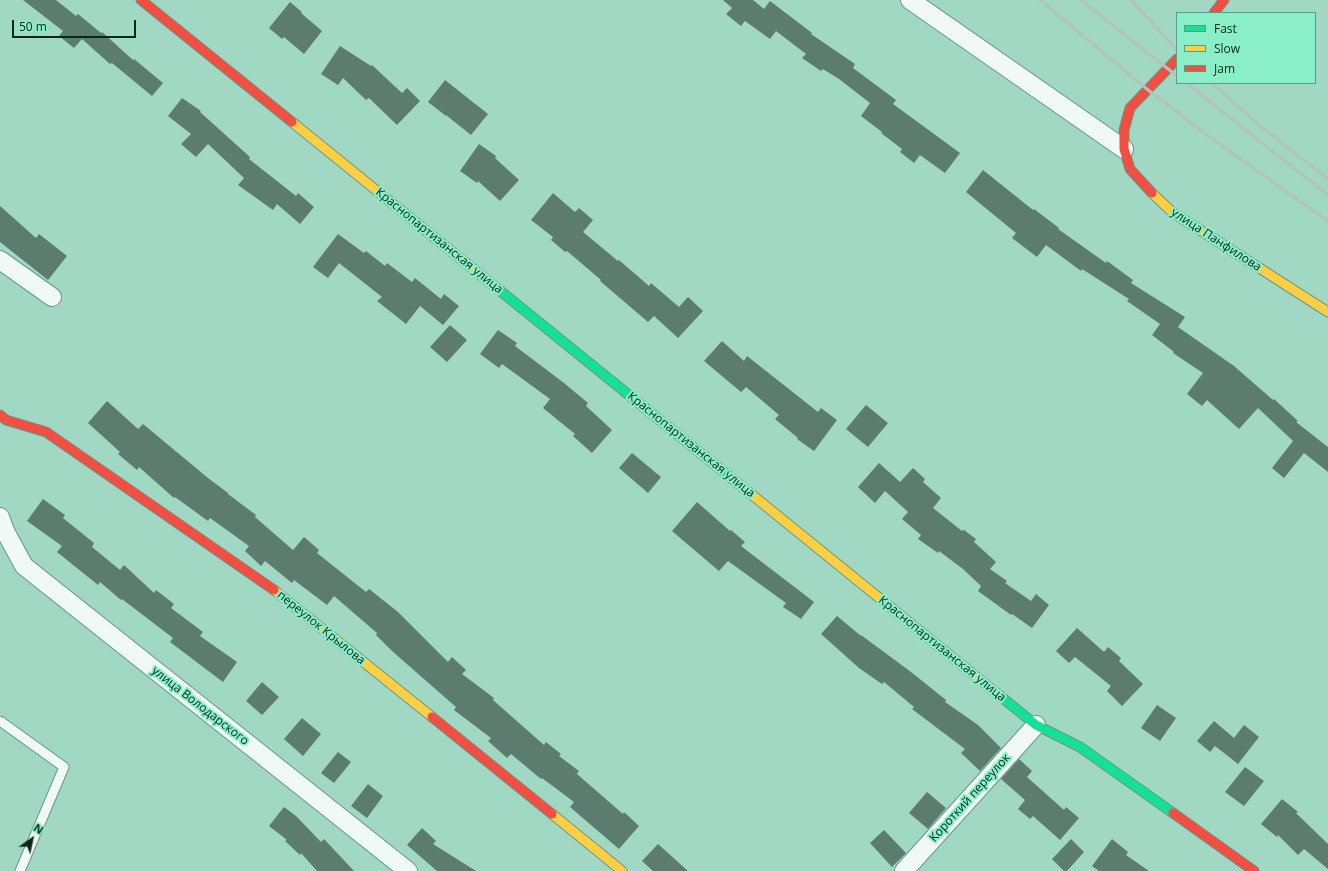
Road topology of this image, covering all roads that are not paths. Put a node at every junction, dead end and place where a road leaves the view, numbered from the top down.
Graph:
1 (141, 0) edge
2 (910, 0) edge
3 (1224, 0) edge
4 (1215, 12) edge
5 (1176, 60) edge
6 (1124, 149) junction
7 (0, 260) edge
8 (52, 297) dead end
9 (1328, 312) edge
10 (2, 421) edge
11 (2, 524) edge
12 (0, 721) edge
13 (1036, 725) junction
14 (20, 871) edge
15 (408, 871) edge
16 (622, 871) edge
17 (904, 871) edge
18 (1254, 871) edge

1 - 13 street, Краснопартизанская улица
2 - 6 street
3 - 4 street
5 - 6 street, улица Панфилова
6 - 9 street, улица Панфилова
7 - 8 street
10 - 16 street, переулок Крылова
11 - 15 street, улица Володарского
12 - 14 lane
13 - 17 street, Короткий переулок
13 - 18 street, Краснопартизанская улица

